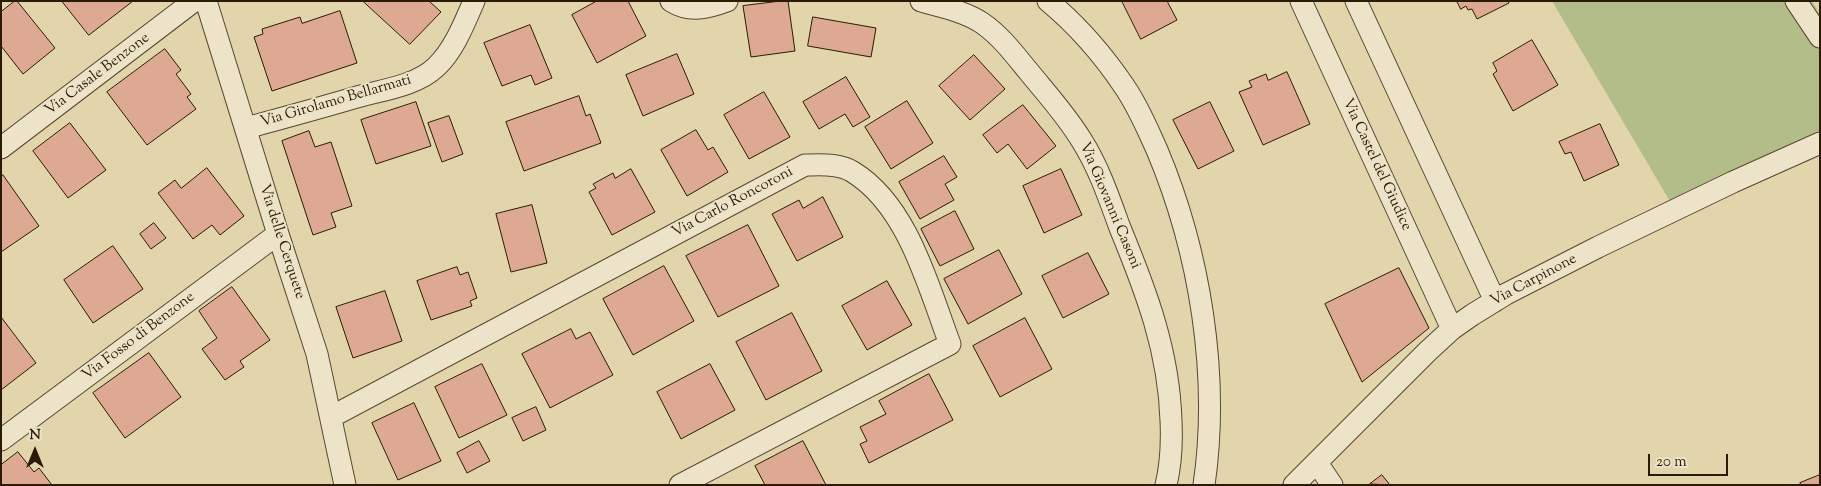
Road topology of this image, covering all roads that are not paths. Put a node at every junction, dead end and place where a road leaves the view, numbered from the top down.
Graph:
1 (194, 1) edge
2 (206, 1) edge
3 (474, 1) edge
4 (671, 1) edge
5 (727, 1) edge
6 (921, 1) edge
7 (1048, 1) edge
8 (1301, 1) edge
9 (1356, 1) edge
10 (1796, 1) edge
11 (1820, 37) edge
12 (246, 128) junction
13 (1820, 143) edge
14 (1, 148) edge
15 (278, 234) junction
16 (1495, 301) junction
17 (1452, 329) junction
18 (331, 417) junction
19 (1, 440) edge
20 (1317, 463) junction
21 (345, 485) edge
22 (680, 485) edge
23 (1166, 485) edge
24 (1204, 485) edge
25 (1294, 485) edge
26 (1332, 485) edge

1 - 14 street, Via Casale Benzone
2 - 12 street, Via delle Cerquete
3 - 12 street, Via Girolamo Bellarmati
4 - 5 street
6 - 23 street, Via Giovanni Casoni
7 - 24 street
8 - 17 street, Via Castel del Giudice
9 - 16 street
10 - 11 street
12 - 15 street, Via delle Cerquete
13 - 16 street, Via Carpinone
15 - 18 street, Via delle Cerquete
15 - 19 street, Via Fosso di Benzone
16 - 17 street, Via Carpinone
17 - 20 street, Via Carpinone
18 - 21 street, Via delle Cerquete
18 - 22 street, Via Carlo Roncoroni
20 - 25 street, Via Carpinone
20 - 26 street

